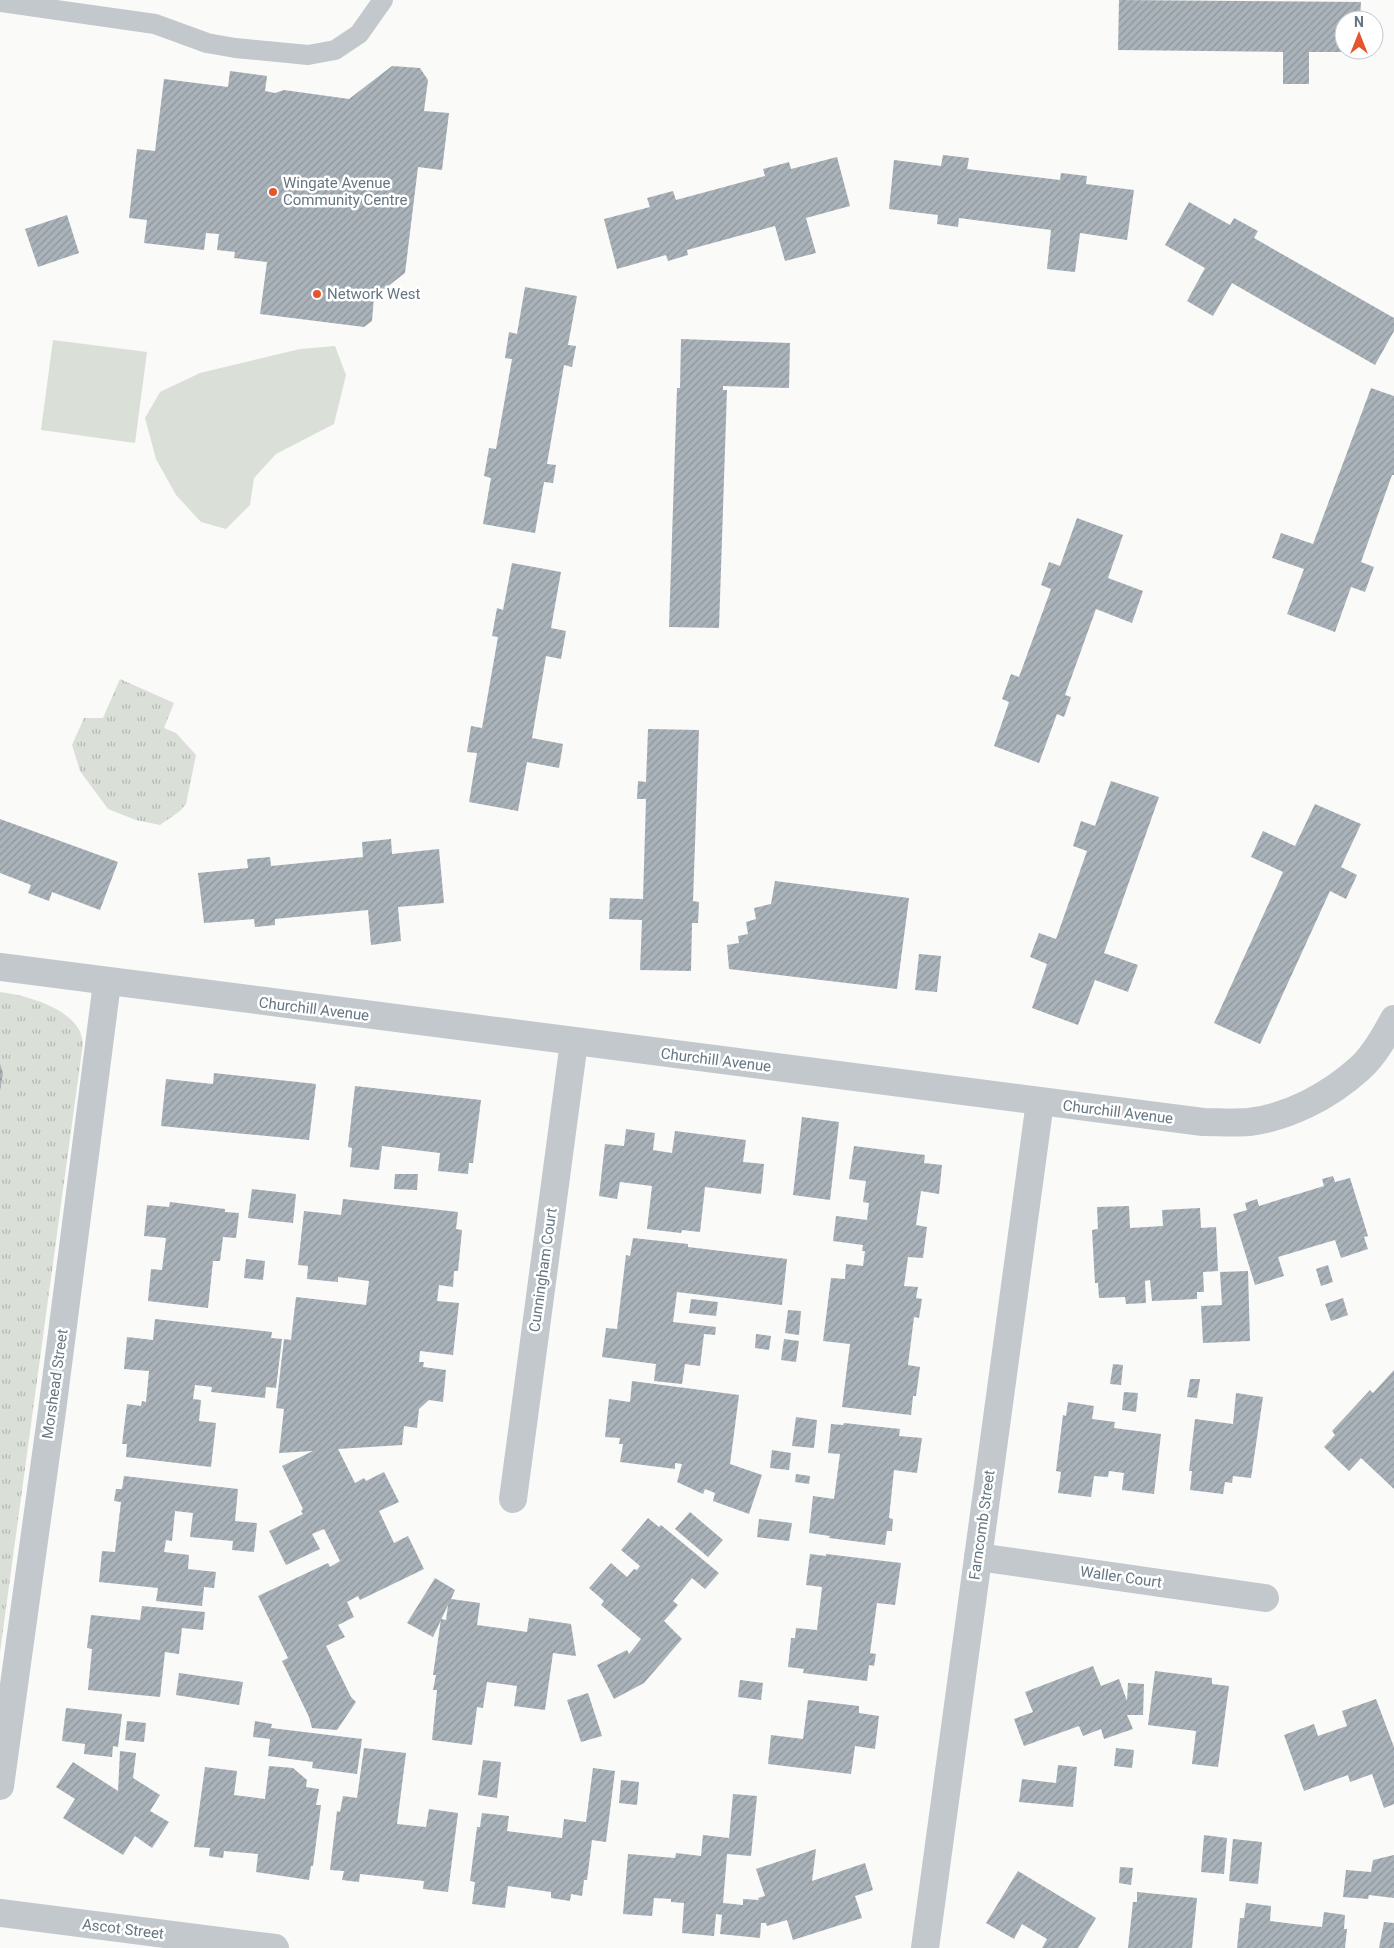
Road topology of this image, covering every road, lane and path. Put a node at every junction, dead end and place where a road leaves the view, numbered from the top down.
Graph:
1 (383, 0) edge
2 (0, 2) edge
3 (0, 968) edge
4 (107, 983) junction
5 (1394, 1019) edge
6 (574, 1042) junction
7 (1040, 1102) junction
8 (513, 1499) dead end
9 (978, 1557) junction
10 (1265, 1598) dead end
11 (0, 1786) edge
12 (0, 1913) edge
13 (275, 1948) edge
14 (925, 1948) edge

1 - 2 lane
3 - 4 street, Churchill Avenue
4 - 6 street, Churchill Avenue
4 - 11 street, Morshead Street
5 - 7 street, Churchill Avenue
6 - 7 street, Churchill Avenue
6 - 8 street, Cunningham Court
7 - 9 street, Farncomb Street
9 - 10 street, Waller Court
9 - 14 street, Farncomb Street
12 - 13 street, Ascot Street

